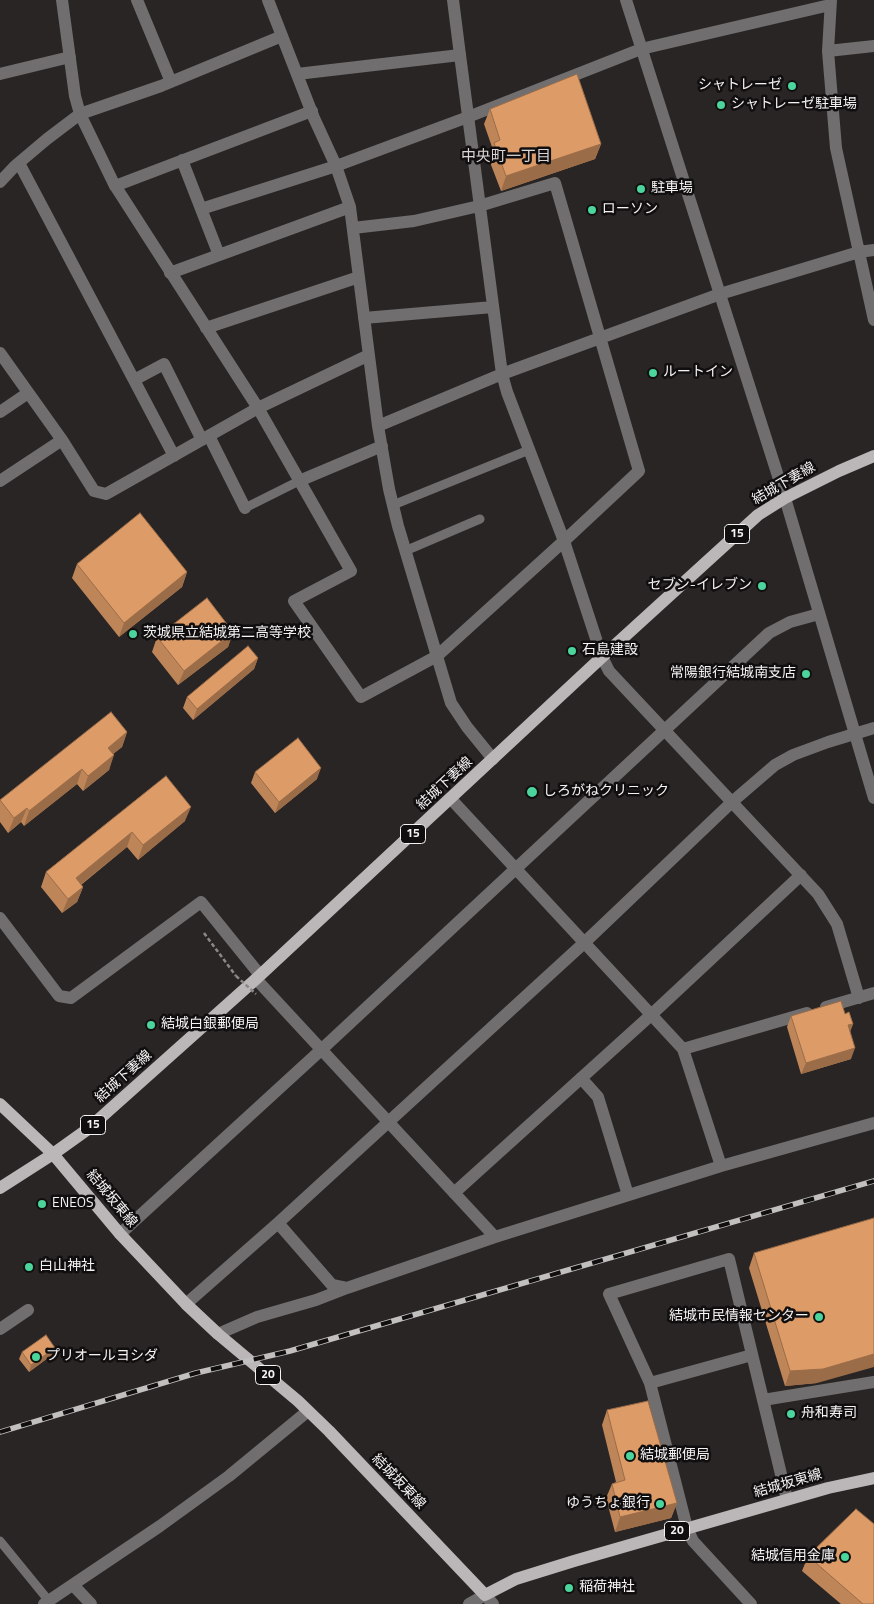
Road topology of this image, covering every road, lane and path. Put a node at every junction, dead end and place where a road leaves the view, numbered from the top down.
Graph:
1 (62, 0) edge
2 (137, 0) edge
3 (268, 0) edge
4 (453, 0) edge
5 (626, 0) edge
6 (831, 2) edge
7 (282, 36) junction
8 (874, 46) edge
9 (641, 49) junction
10 (828, 51) junction
11 (460, 55) junction
12 (70, 57) junction
13 (0, 74) edge
14 (297, 74) junction
15 (172, 82) junction
16 (312, 111) junction
17 (80, 114) junction
18 (468, 117) junction
19 (182, 160) junction
20 (19, 163) junction
21 (336, 166) junction
22 (0, 182) edge
23 (115, 186) junction
24 (479, 206) junction
25 (350, 207) junction
26 (201, 209) junction
27 (353, 228) junction
28 (874, 250) edge
29 (858, 252) junction
30 (219, 255) junction
31 (170, 273) junction
32 (359, 277) junction
33 (720, 294) junction
34 (493, 308) junction
35 (364, 318) junction
36 (874, 320) edge
37 (206, 328) junction
38 (599, 339) junction
39 (0, 353) edge
40 (369, 355) junction
41 (502, 374) junction
42 (134, 380) junction
43 (28, 393) junction
44 (258, 408) junction
45 (0, 412) edge
46 (378, 426) junction
47 (206, 438) junction
48 (62, 440) junction
49 (382, 446) junction
50 (530, 450) junction
51 (174, 456) junction
52 (874, 456) edge
53 (0, 481) edge
54 (300, 481) junction
55 (785, 498) junction
56 (393, 505) junction
57 (245, 508) joint
58 (480, 519) dead end
59 (564, 541) junction
60 (405, 551) junction
61 (819, 614) junction
62 (437, 656) junction
63 (602, 657) junction
64 (874, 728) edge
65 (664, 731) junction
66 (854, 734) junction
67 (493, 759) junction
68 (874, 798) edge
69 (451, 799) junction
70 (732, 802) junction
71 (516, 868) junction
72 (801, 875) junction
73 (0, 918) edge
74 (204, 933) dead end
75 (584, 943) junction
76 (258, 977) junction
77 (874, 993) edge
78 (256, 994) dead end
79 (859, 998) junction
80 (651, 1015) junction
81 (683, 1049) junction
82 (321, 1050) junction
83 (581, 1078) junction
84 (0, 1104) edge
85 (387, 1121) junction
86 (874, 1122) edge
87 (53, 1154) junction
88 (721, 1166) junction
89 (0, 1188) edge
90 (454, 1193) junction
91 (628, 1195) junction
92 (278, 1222) junction
93 (120, 1234) junction
94 (495, 1237) junction
95 (347, 1288) junction
96 (186, 1304) junction
97 (28, 1310) dead end
98 (0, 1329) edge
99 (218, 1334) junction
100 (752, 1355) junction
101 (650, 1382) junction
102 (874, 1382) edge
103 (763, 1400) junction
104 (308, 1411) junction
105 (874, 1478) edge
106 (788, 1499) junction
107 (687, 1528) junction
108 (0, 1541) edge
109 (73, 1585) junction
110 (489, 1600) edge
111 (47, 1603) edge
112 (91, 1604) edge
113 (469, 1604) edge
114 (751, 1604) edge

1 - 12 street
2 - 15 street
3 - 7 street
4 - 11 street
5 - 9 street
6 - 9 street
6 - 10 street
7 - 14 street
7 - 15 street
8 - 10 street
9 - 18 street
9 - 33 street
10 - 29 street
11 - 14 street
11 - 18 street
12 - 13 street
12 - 17 street
14 - 16 street
15 - 17 street
16 - 19 street
16 - 21 street
17 - 20 street
17 - 23 street
18 - 21 street
18 - 24 street
19 - 23 street
19 - 26 street
20 - 22 street
20 - 42 street
21 - 25 street
21 - 26 street
23 - 31 street
24 - 27 street
24 - 34 street
24 - 38 street
25 - 27 street
25 - 30 street
26 - 30 street
27 - 32 street
28 - 29 street
29 - 33 street
29 - 36 street
30 - 31 street
31 - 37 street
32 - 35 street
32 - 37 street
33 - 38 street
33 - 55 street
34 - 35 street
34 - 41 street
35 - 40 street
37 - 44 street
38 - 41 street
38 - 59 street
39 - 43 street
40 - 44 street
40 - 46 street
41 - 46 street
41 - 50 street
42 - 47 street
42 - 51 street
43 - 45 street
43 - 48 street
44 - 47 street
44 - 54 street
46 - 49 street
47 - 51 street
47 - 57 street
48 - 51 street
48 - 53 street
49 - 54 street
49 - 56 street
50 - 56 lane
50 - 59 street
52 - 55 main road, 結城下妻線 / 15
54 - 57 lane
54 - 62 street
55 - 61 street
55 - 63 main road, 結城下妻線 / 15
56 - 60 street
58 - 60 lane
59 - 62 street
59 - 63 street
60 - 62 street
61 - 65 street
61 - 66 street
62 - 67 street
63 - 65 street
63 - 67 main road, 結城下妻線 / 15
64 - 66 street
65 - 70 street
65 - 71 street
66 - 68 street
66 - 70 street
67 - 69 main road, 結城下妻線 / 15
69 - 71 street
69 - 76 main road, 結城下妻線 / 15
70 - 72 street
70 - 75 street
71 - 75 street
71 - 82 street
72 - 79 street
72 - 80 street
73 - 76 street
74 - 78 path, bridge
75 - 80 street
75 - 85 street
76 - 82 street
76 - 87 main road, 結城下妻線 / 15
77 - 79 street
79 - 81 street
80 - 81 street
80 - 83 street
81 - 88 street
82 - 85 street
82 - 93 street
83 - 90 street
83 - 91 street
84 - 87 main road, 結城坂東線 / 20
85 - 90 street
85 - 92 street
86 - 88 street
87 - 89 main road, 結城下妻線 / 15
87 - 93 main road, 結城坂東線 / 20
88 - 91 street
90 - 94 street
91 - 94 street
92 - 95 street
92 - 96 street
93 - 96 main road, 結城坂東線 / 20
94 - 95 street
95 - 99 street
96 - 99 main road, 結城坂東線 / 20
97 - 98 street
99 - 104 main road, 結城坂東線 / 20
100 - 101 street
100 - 101 street
100 - 103 street
101 - 107 street
102 - 103 street
103 - 106 street
104 - 109 street
104 - 110 main road, 結城坂東線 / 20
105 - 106 main road, 結城坂東線 / 20
106 - 107 main road, 結城坂東線 / 20
107 - 110 main road, 結城坂東線 / 20
107 - 114 street
108 - 111 lane
109 - 111 street
109 - 112 street
110 - 113 street

